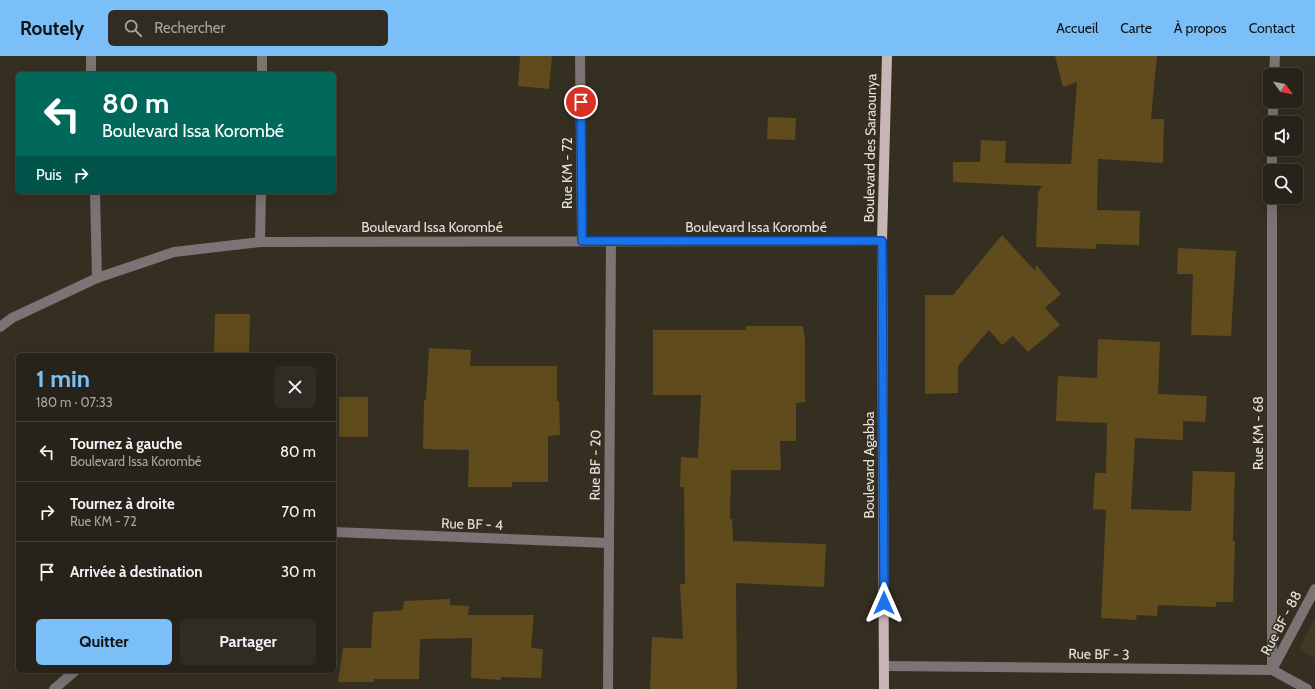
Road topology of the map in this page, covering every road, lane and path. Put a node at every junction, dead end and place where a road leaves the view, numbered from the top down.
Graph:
1 (91, 56) edge
2 (262, 56) edge
3 (580, 56) edge
4 (887, 56) edge
5 (1275, 56) edge
6 (1274, 68) edge
7 (91, 72) edge
8 (262, 72) edge
9 (94, 194) edge
10 (261, 194) edge
11 (1272, 204) edge
12 (582, 241) junction
13 (612, 241) junction
14 (882, 241) junction
15 (260, 242) junction
16 (97, 278) junction
17 (0, 328) edge
18 (336, 532) edge
19 (609, 543) junction
20 (1315, 589) edge
21 (884, 666) junction
22 (1272, 670) junction
23 (73, 673) edge
24 (54, 689) edge
25 (608, 689) edge
26 (884, 689) edge
27 (1307, 689) edge

1 - 7 street
2 - 8 street
3 - 12 street, Rue KM - 72
4 - 14 main road, Boulevard des Saraounya
5 - 6 street
9 - 16 street
10 - 15 street
11 - 22 street, Rue KM - 68
12 - 13 street, Boulevard Issa Korombé
12 - 15 street, Boulevard Issa Korombé
13 - 14 street, Boulevard Issa Korombé
13 - 19 street, Rue BF - 20
14 - 21 main road, Boulevard Agabba
15 - 16 street, Boulevard Issa Korombé
16 - 17 street, Boulevard Issa Korombé
18 - 19 street, Rue BF - 4
19 - 25 street, Rue BF - 20
20 - 22 street, Rue BF - 88
21 - 22 street, Rue BF - 3
21 - 26 main road, Boulevard Agabba
22 - 27 street, Rue BF - 3
23 - 24 street

